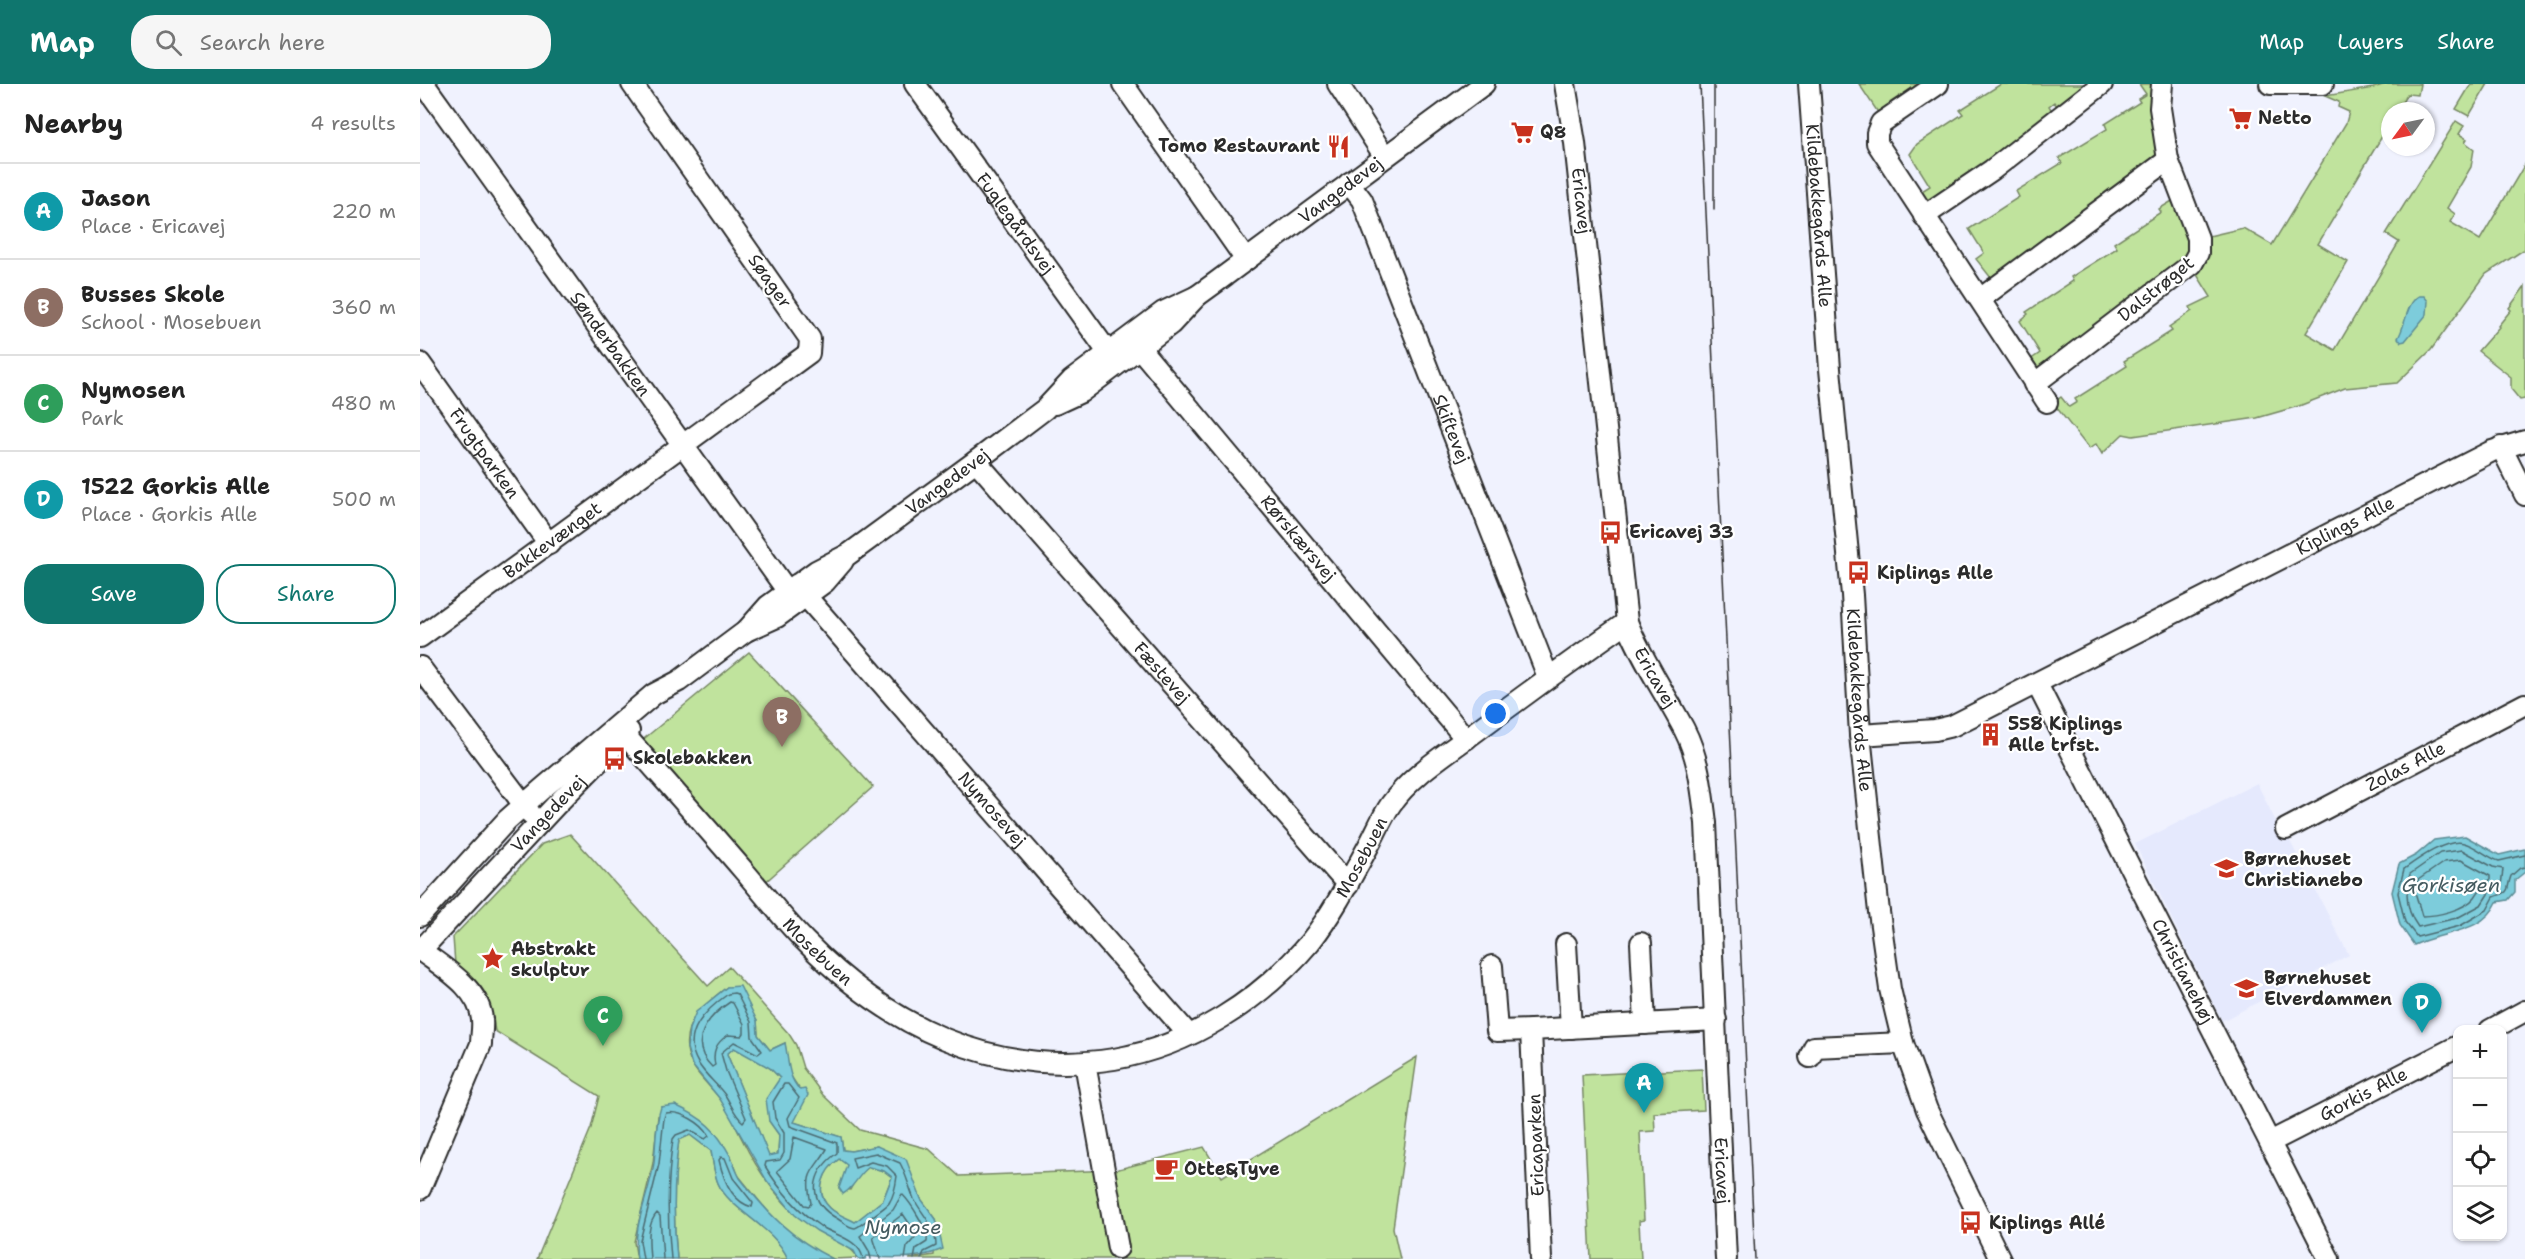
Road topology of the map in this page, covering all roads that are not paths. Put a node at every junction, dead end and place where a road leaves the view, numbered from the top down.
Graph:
1 (632, 84) edge
2 (915, 84) edge
3 (1123, 84) edge
4 (1338, 84) edge
5 (1484, 84) edge
6 (1809, 84) edge
7 (1938, 84) edge
8 (2102, 84) edge
9 (2162, 84) edge
10 (2270, 84) edge
11 (2323, 84) edge
12 (429, 86) edge
13 (1564, 88) edge
14 (1385, 157) junction
15 (2168, 160) junction
16 (1349, 183) junction
17 (1924, 216) junction
18 (1246, 260) junction
19 (1980, 299) junction
20 (1134, 343) junction
21 (1112, 359) junction
22 (420, 363) edge
23 (2034, 384) junction
24 (2047, 402) dead end
25 (2525, 441) edge
26 (684, 445) junction
27 (2500, 447) junction
28 (976, 461) junction
29 (2525, 495) edge
30 (549, 544) junction
31 (796, 594) junction
32 (1627, 622) junction
33 (420, 638) edge
34 (420, 667) edge
35 (1548, 677) junction
36 (2037, 684) junction
37 (2525, 704) edge
38 (621, 730) junction
39 (1860, 735) junction
40 (1466, 739) junction
41 (523, 804) junction
42 (539, 825) junction
43 (2286, 829) dead end
44 (1348, 885) junction
45 (420, 916) edge
46 (1641, 943) dead end
47 (1566, 945) dead end
48 (420, 950) edge
49 (1492, 966) dead end
50 (2523, 1018) edge
51 (1716, 1020) junction
52 (1645, 1024) junction
53 (2502, 1025) edge
54 (1571, 1028) junction
55 (1531, 1030) junction
56 (1189, 1035) junction
57 (1903, 1043) junction
58 (2453, 1048) edge
59 (1810, 1057) dead end
60 (1085, 1063) junction
61 (2270, 1142) junction
62 (420, 1190) edge
63 (1118, 1248) dead end
64 (1541, 1259) edge
65 (1726, 1259) edge
66 (2000, 1259) edge
67 (2330, 1259) edge

1 - 26 street, Søager
2 - 21 street, Fuglegårdsvej
3 - 18 street
4 - 14 street
5 - 14 street, Vangedevej
6 - 39 street, Kildebakkegårds Alle
7 - 17 street
8 - 17 street
9 - 15 street, Dalstrøget
10 - 11 street
12 - 26 street, Sønderbakken
13 - 32 street, Ericavej
14 - 16 street, Vangedevej
15 - 19 street
15 - 23 street, Dalstrøget
16 - 18 street, Vangedevej
16 - 35 street, Skiftevej
17 - 19 street
18 - 20 street, Vangedevej
19 - 23 street
20 - 21 street, Vangedevej
20 - 40 street, Rørskærsvej
21 - 28 street, Vangedevej
22 - 30 street, Frugtparken
23 - 24 street
25 - 27 street, Kiplings Alle
26 - 30 street, Bakkevænget
26 - 31 street, Sønderbakken
27 - 29 street
27 - 36 street, Kiplings Alle
28 - 31 street, Vangedevej
28 - 44 street, Fæstevej
30 - 33 street, Bakkevænget
31 - 38 street, Vangedevej
31 - 56 street, Nymosevej
32 - 35 street, Mosebuen
32 - 51 street, Ericavej
34 - 41 street
35 - 40 street, Mosebuen
36 - 39 street, Kiplings Alle
36 - 61 street, Christianehøj
37 - 43 street, Zolas Alle
38 - 41 street, Vangedevej
38 - 42 street, Vangedevej
38 - 60 street, Mosebuen
39 - 57 street, Kildebakkegårds Alle
40 - 44 street, Mosebuen
41 - 42 street
41 - 45 street, Vangedevej
42 - 48 street, Vangedevej
44 - 56 street, Mosebuen
46 - 52 street
47 - 54 street
48 - 62 street
49 - 55 street
50 - 53 street
51 - 52 street
51 - 65 street, Ericavej
52 - 54 street
54 - 55 street
55 - 64 street, Ericaparken
56 - 60 street, Mosebuen
57 - 59 street
57 - 66 street, Kildebakkegårds Alle
58 - 61 street, Gorkis Alle
60 - 63 street
61 - 67 street, Christianehøj

